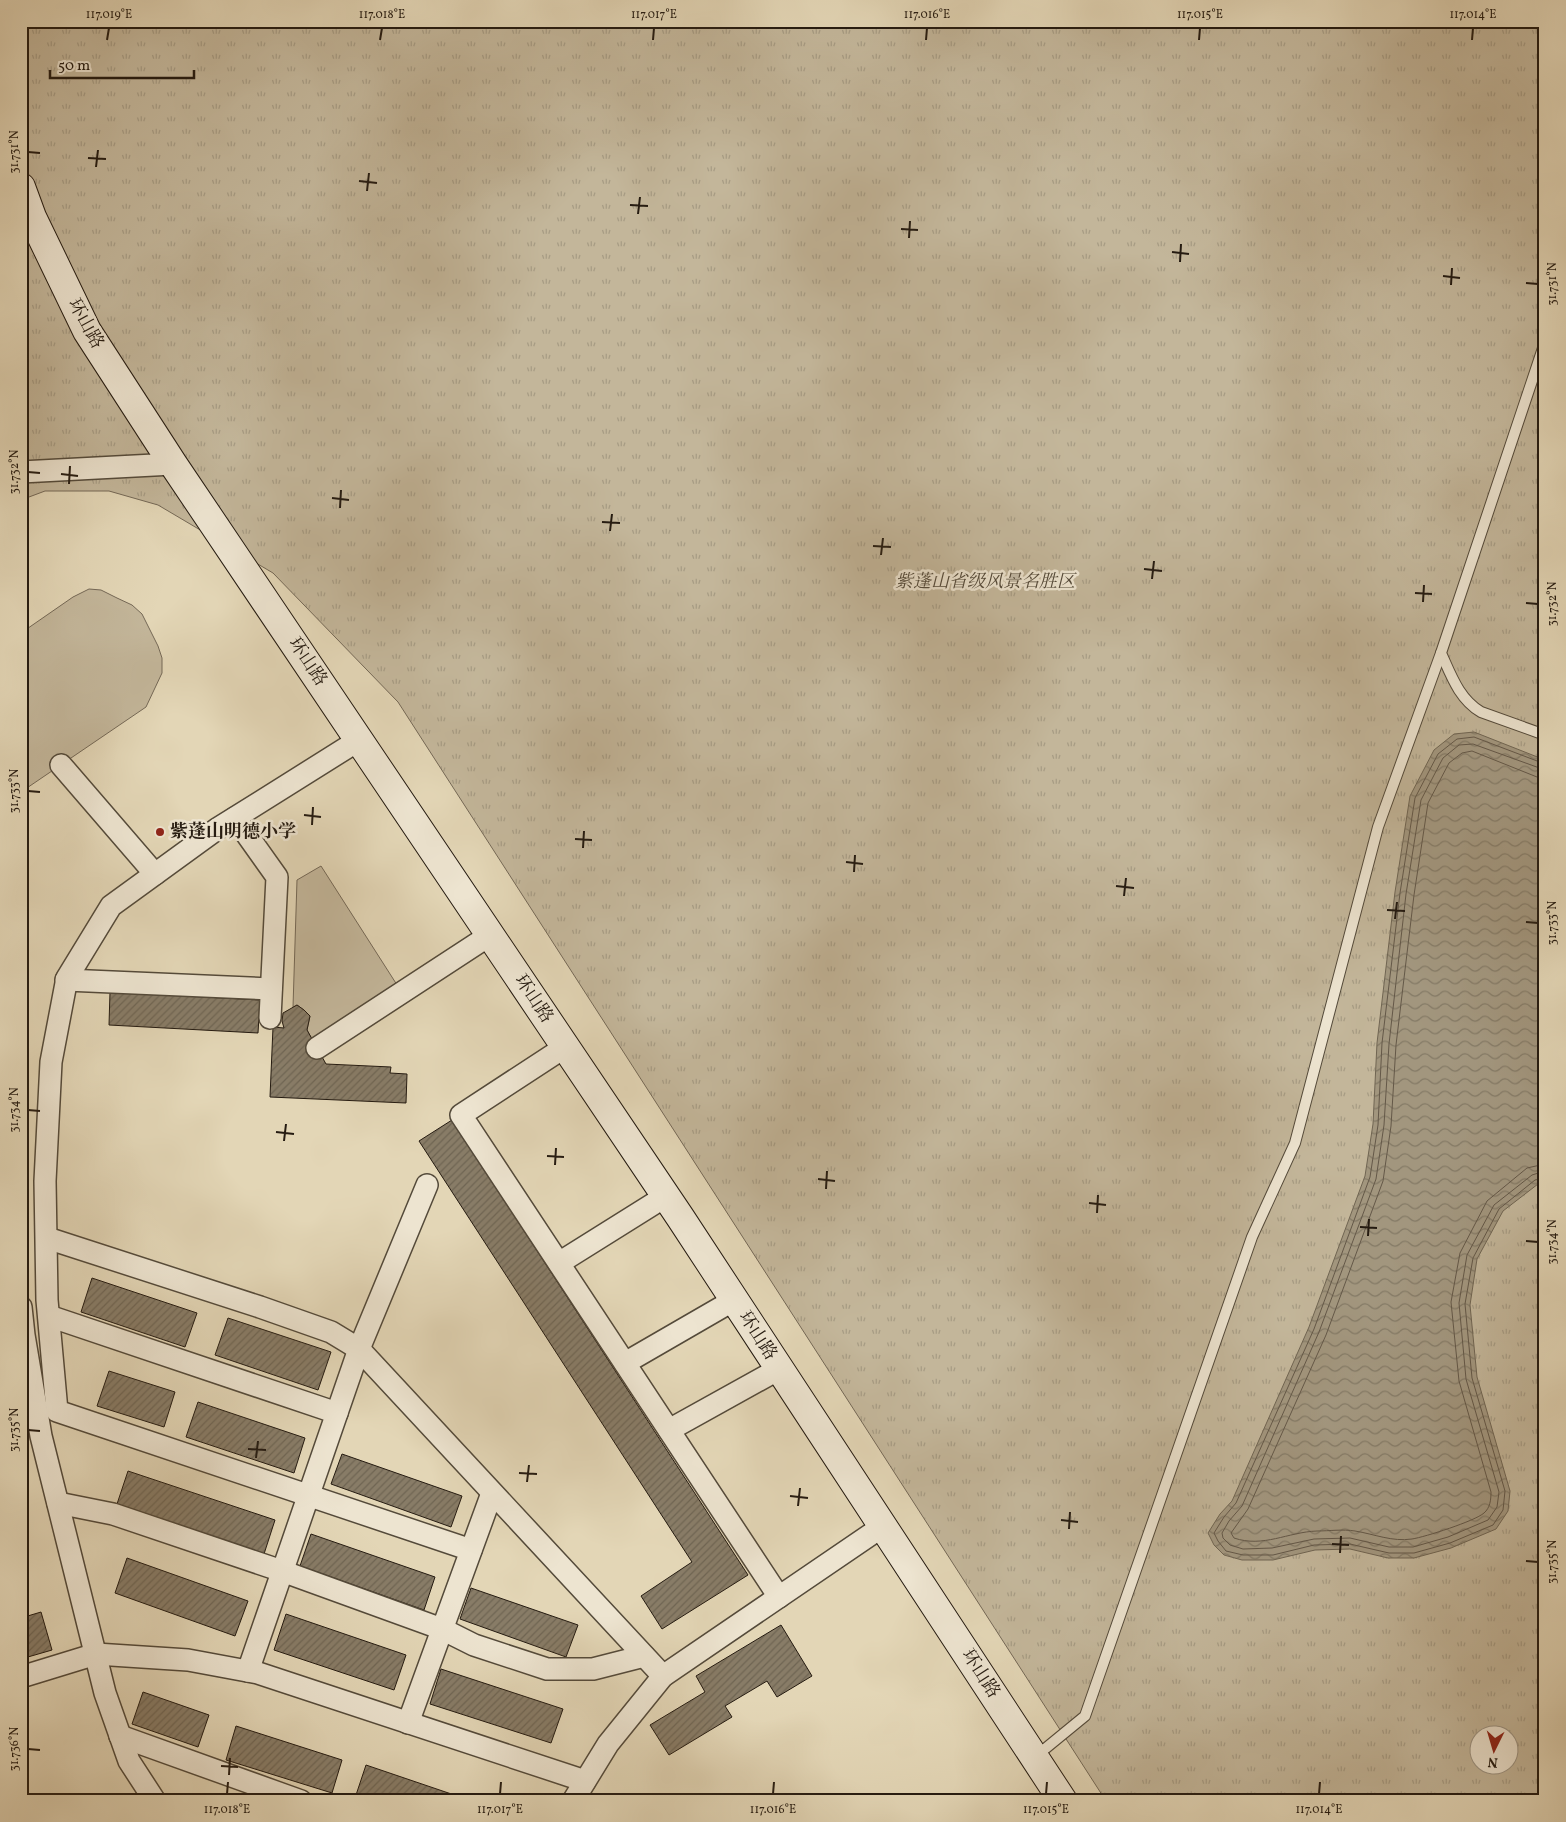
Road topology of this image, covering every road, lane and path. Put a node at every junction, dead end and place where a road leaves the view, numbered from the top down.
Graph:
1 (21, 187) edge
2 (1545, 342) edge
3 (173, 464) junction
4 (21, 472) edge
5 (1441, 653) junction
6 (1545, 734) edge
7 (359, 740) junction
8 (62, 766) dead end
9 (235, 818) junction
10 (155, 874) junction
11 (490, 936) junction
12 (66, 980) junction
13 (271, 990) junction
14 (270, 1018) dead end
15 (565, 1047) junction
16 (317, 1048) dead end
17 (427, 1185) dead end
18 (666, 1196) junction
19 (47, 1238) junction
20 (559, 1263) junction
21 (734, 1300) junction
22 (21, 1307) edge
23 (49, 1316) junction
24 (359, 1349) junction
25 (625, 1363) junction
26 (779, 1369) junction
27 (337, 1413) junction
28 (669, 1430) junction
29 (492, 1492) junction
30 (309, 1494) junction
31 (58, 1502) junction
32 (882, 1526) junction
33 (471, 1550) junction
34 (282, 1571) junction
35 (779, 1597) junction
36 (442, 1629) junction
37 (96, 1654) junction
38 (644, 1656) junction
39 (248, 1671) junction
40 (662, 1676) junction
41 (21, 1677) edge
42 (408, 1722) junction
43 (120, 1736) junction
44 (1034, 1758) junction
45 (585, 1781) junction
46 (155, 1801) edge
47 (301, 1801) edge
48 (573, 1801) edge
49 (1063, 1801) edge

1 - 3 main road, 环山路
2 - 5 lane
3 - 4 street
3 - 7 main road, 环山路
5 - 6 lane
5 - 44 lane
7 - 9 street
7 - 11 main road, 环山路
8 - 10 street
9 - 10 street
9 - 13 street
10 - 12 street
11 - 15 main road, 环山路
11 - 16 street
12 - 13 street
12 - 19 street
13 - 14 street
15 - 18 main road, 环山路
15 - 20 street
17 - 24 street
18 - 20 street
18 - 21 main road, 环山路
19 - 23 street
19 - 24 street
20 - 25 street
21 - 25 street
21 - 26 main road, 环山路
22 - 31 street
23 - 27 street
23 - 30 street
24 - 27 street
24 - 29 street
25 - 28 street
26 - 28 street
26 - 32 main road, 环山路
27 - 30 street
28 - 35 street
29 - 33 street
29 - 38 street
30 - 33 street
30 - 34 street
31 - 34 street
31 - 37 street
32 - 35 street
32 - 44 main road, 环山路
33 - 36 street
34 - 36 street
34 - 39 street
35 - 40 street
36 - 38 street
36 - 42 street
37 - 39 street
37 - 41 street
37 - 43 street
38 - 40 street
39 - 42 street
40 - 45 street
42 - 45 street
43 - 46 street
43 - 47 street
44 - 49 main road, 环山路
45 - 48 street

